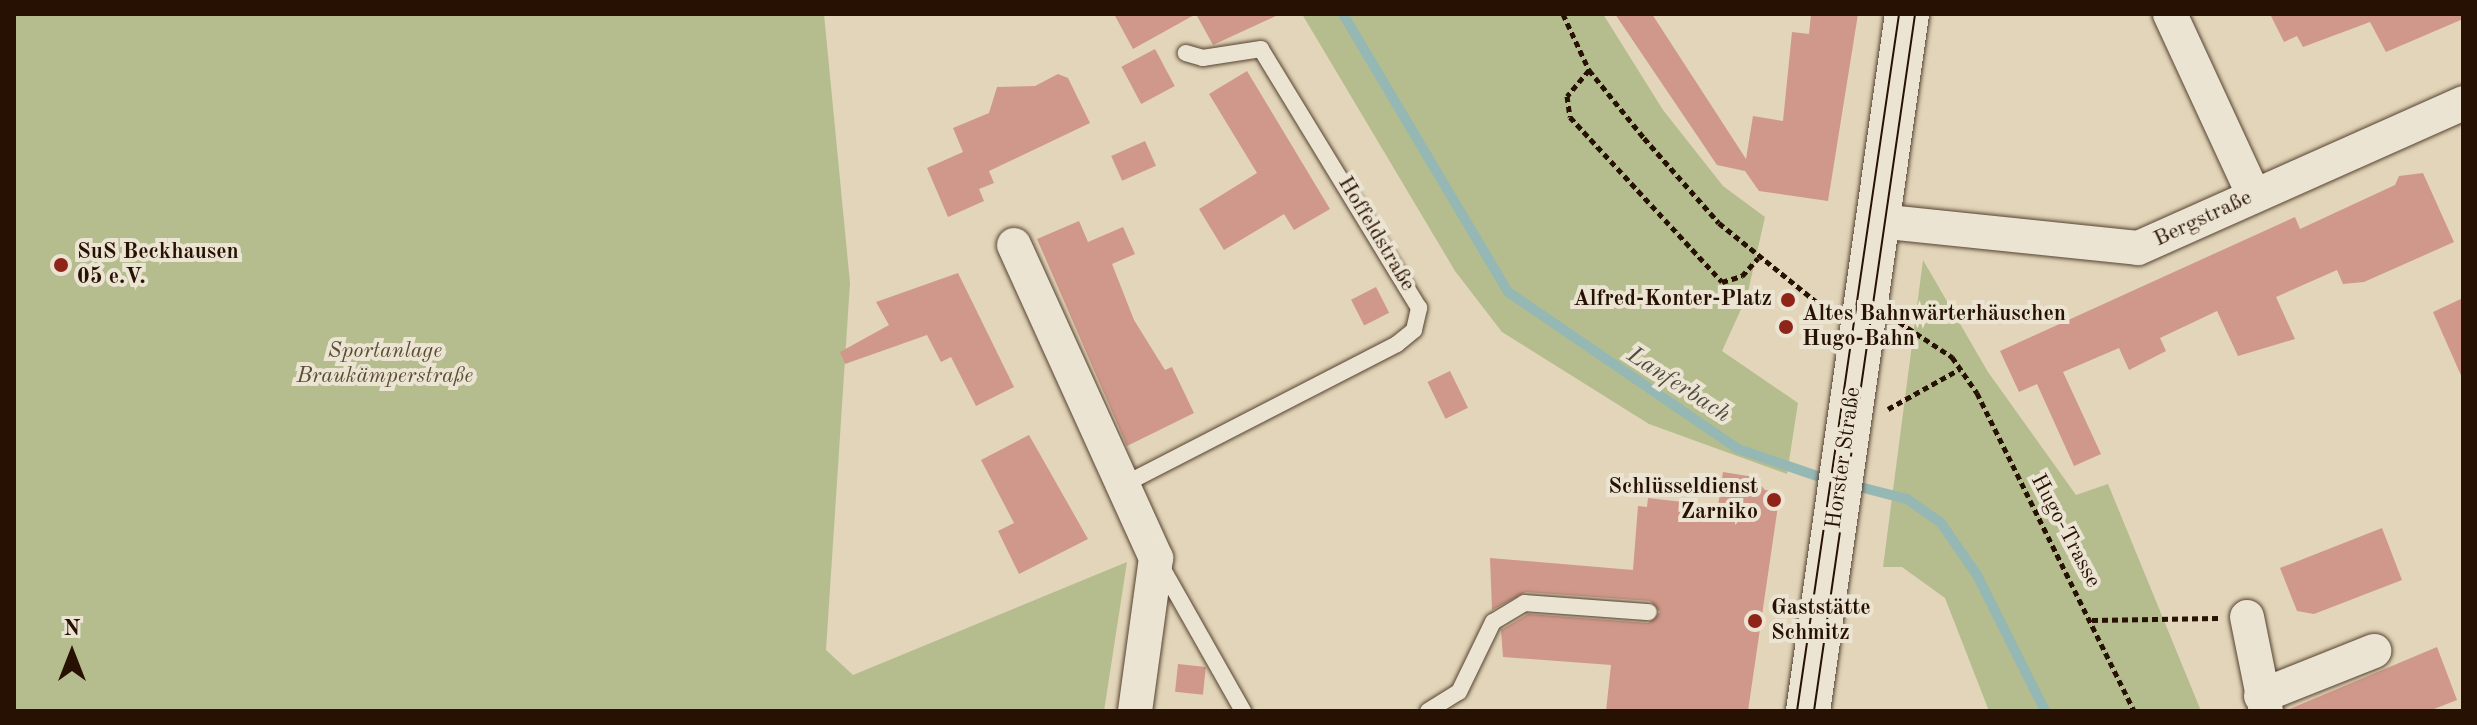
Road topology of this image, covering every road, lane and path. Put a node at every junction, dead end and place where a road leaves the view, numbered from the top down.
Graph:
1 (1563, 14) edge
2 (1907, 14) edge
3 (2170, 14) edge
4 (1186, 53) dead end
5 (1589, 70) junction
6 (2459, 116) edge
7 (2254, 196) junction
8 (1878, 221) junction
9 (1014, 245) dead end
10 (1758, 258) junction
11 (1770, 268) dead end
12 (1952, 357) dead end
13 (1960, 369) junction
14 (1867, 416) junction
15 (1123, 485) junction
16 (1156, 558) junction
17 (1649, 612) dead end
18 (2247, 617) joint
19 (2092, 620) junction
20 (2374, 651) dead end
21 (2264, 704) edge
22 (1135, 711) edge
23 (1243, 711) edge
24 (1428, 711) edge
25 (1808, 711) edge
26 (2134, 711) edge

1 - 5 path
2 - 8 main road, Horster Straße
3 - 7 street
4 - 15 lane, Hoffeldstraße
5 - 10 path
5 - 10 path
6 - 7 street, Bergstraße
7 - 8 street, Bergstraße
8 - 14 main road, Horster Straße
9 - 15 street
10 - 11 path
12 - 13 path, Hugo-Trasse
13 - 14 path
13 - 19 path, Hugo-Trasse
14 - 25 main road, Horster Straße
15 - 16 street
16 - 22 street
16 - 23 lane
17 - 24 lane
18 - 19 path
18 - 21 street
19 - 26 path, Hugo-Trasse
20 - 21 street

